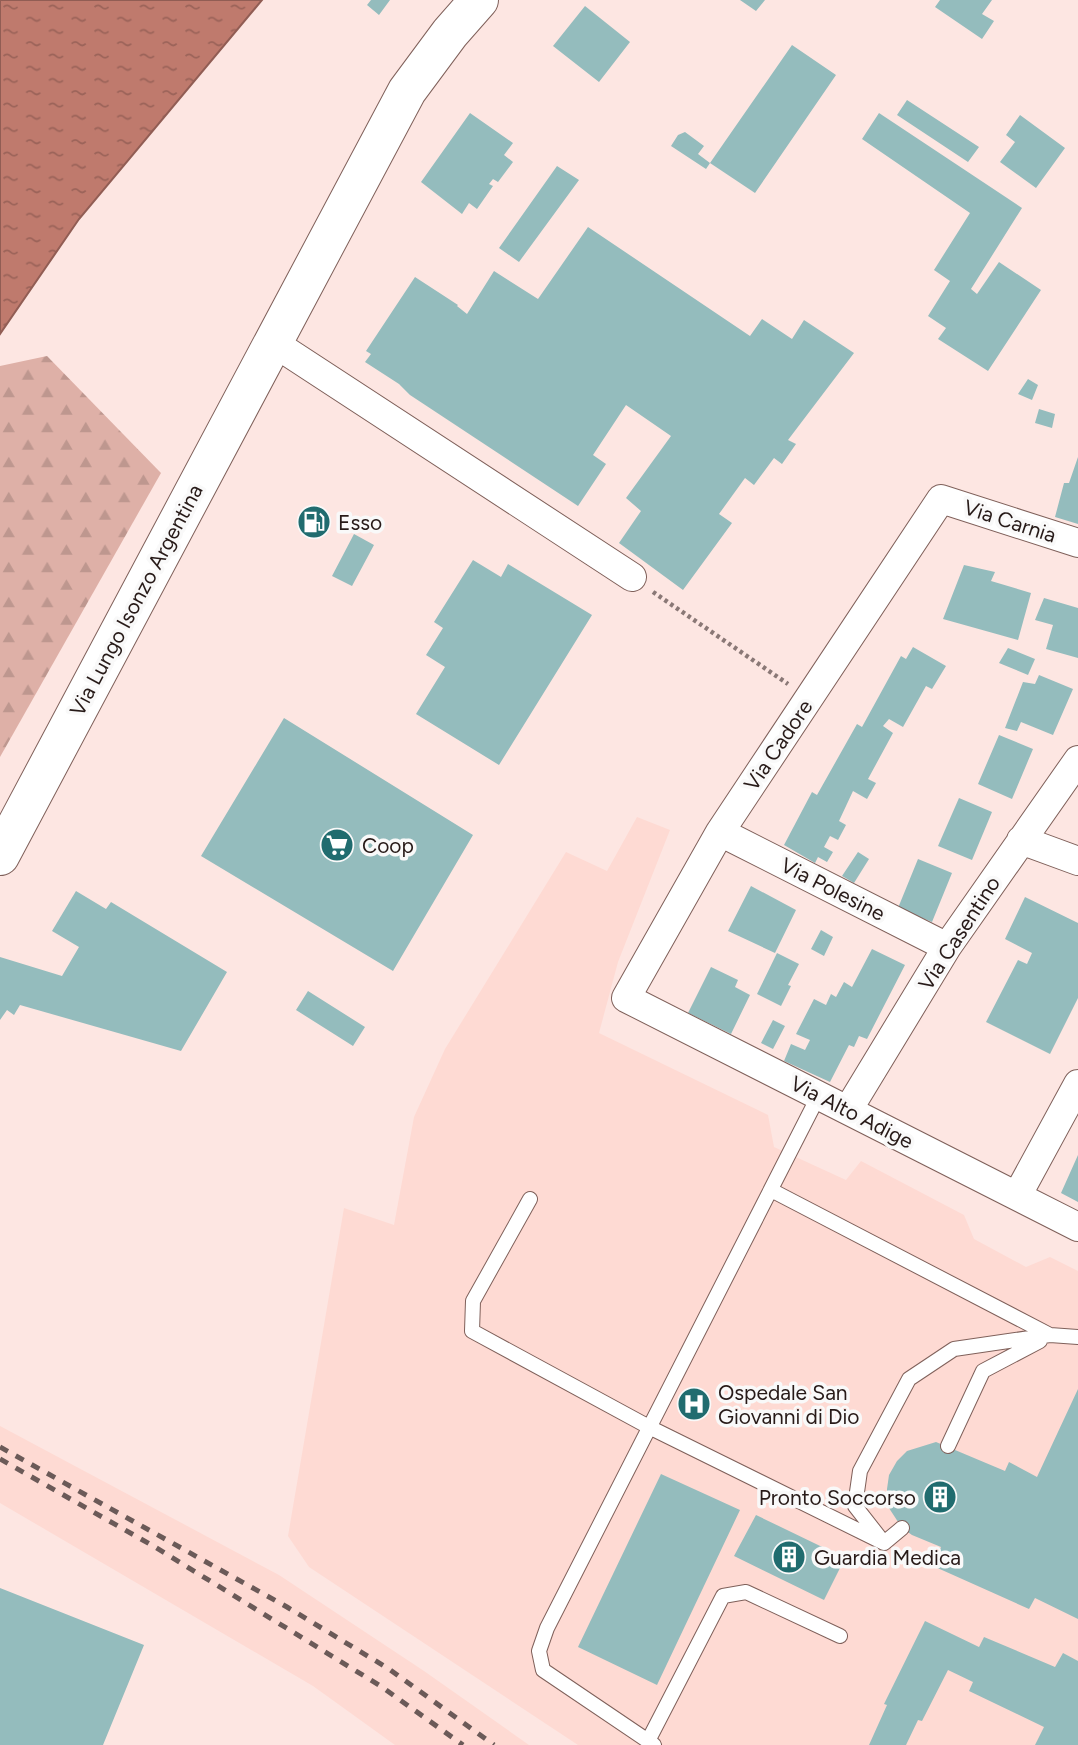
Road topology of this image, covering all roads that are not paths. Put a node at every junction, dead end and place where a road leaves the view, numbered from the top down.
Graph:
1 (479, 0) edge
2 (274, 344) junction
3 (941, 499) joint
4 (1078, 543) edge
5 (632, 577) road end
6 (1078, 760) edge
7 (720, 832) junction
8 (1021, 840) junction
9 (0, 856) edge
10 (1078, 861) edge
11 (947, 947) junction
12 (626, 998) joint
13 (1078, 1084) edge
14 (819, 1095) junction
15 (848, 1110) junction
16 (771, 1190) junction
17 (1017, 1196) junction
18 (530, 1199) dead end
19 (1078, 1227) edge
20 (1050, 1335) junction
21 (1078, 1337) edge
22 (649, 1427) junction
23 (948, 1446) dead end
24 (902, 1528) dead end
25 (884, 1543) junction
26 (841, 1636) dead end
27 (651, 1743) edge

1 - 2 main road, Via Lungo Isonzo Argentina
2 - 5 street
2 - 9 main road, Via Lungo Isonzo Argentina
3 - 4 street, Via Carnia
3 - 7 street, Via Cadore
6 - 8 street, Via Casentino
7 - 11 street, Via Polesine
7 - 12 street, Via Cadore
8 - 10 street
8 - 11 street, Via Casentino
11 - 15 street, Via Casentino
12 - 14 street, Via Alto Adige
13 - 17 street
14 - 15 street, Via Alto Adige
14 - 16 lane
15 - 17 street, Via Alto Adige
16 - 20 lane
16 - 22 lane
17 - 19 street, Via Alto Adige
18 - 22 lane
20 - 21 lane
20 - 23 lane
20 - 25 lane
22 - 25 lane
22 - 27 lane
24 - 25 lane
26 - 27 lane

